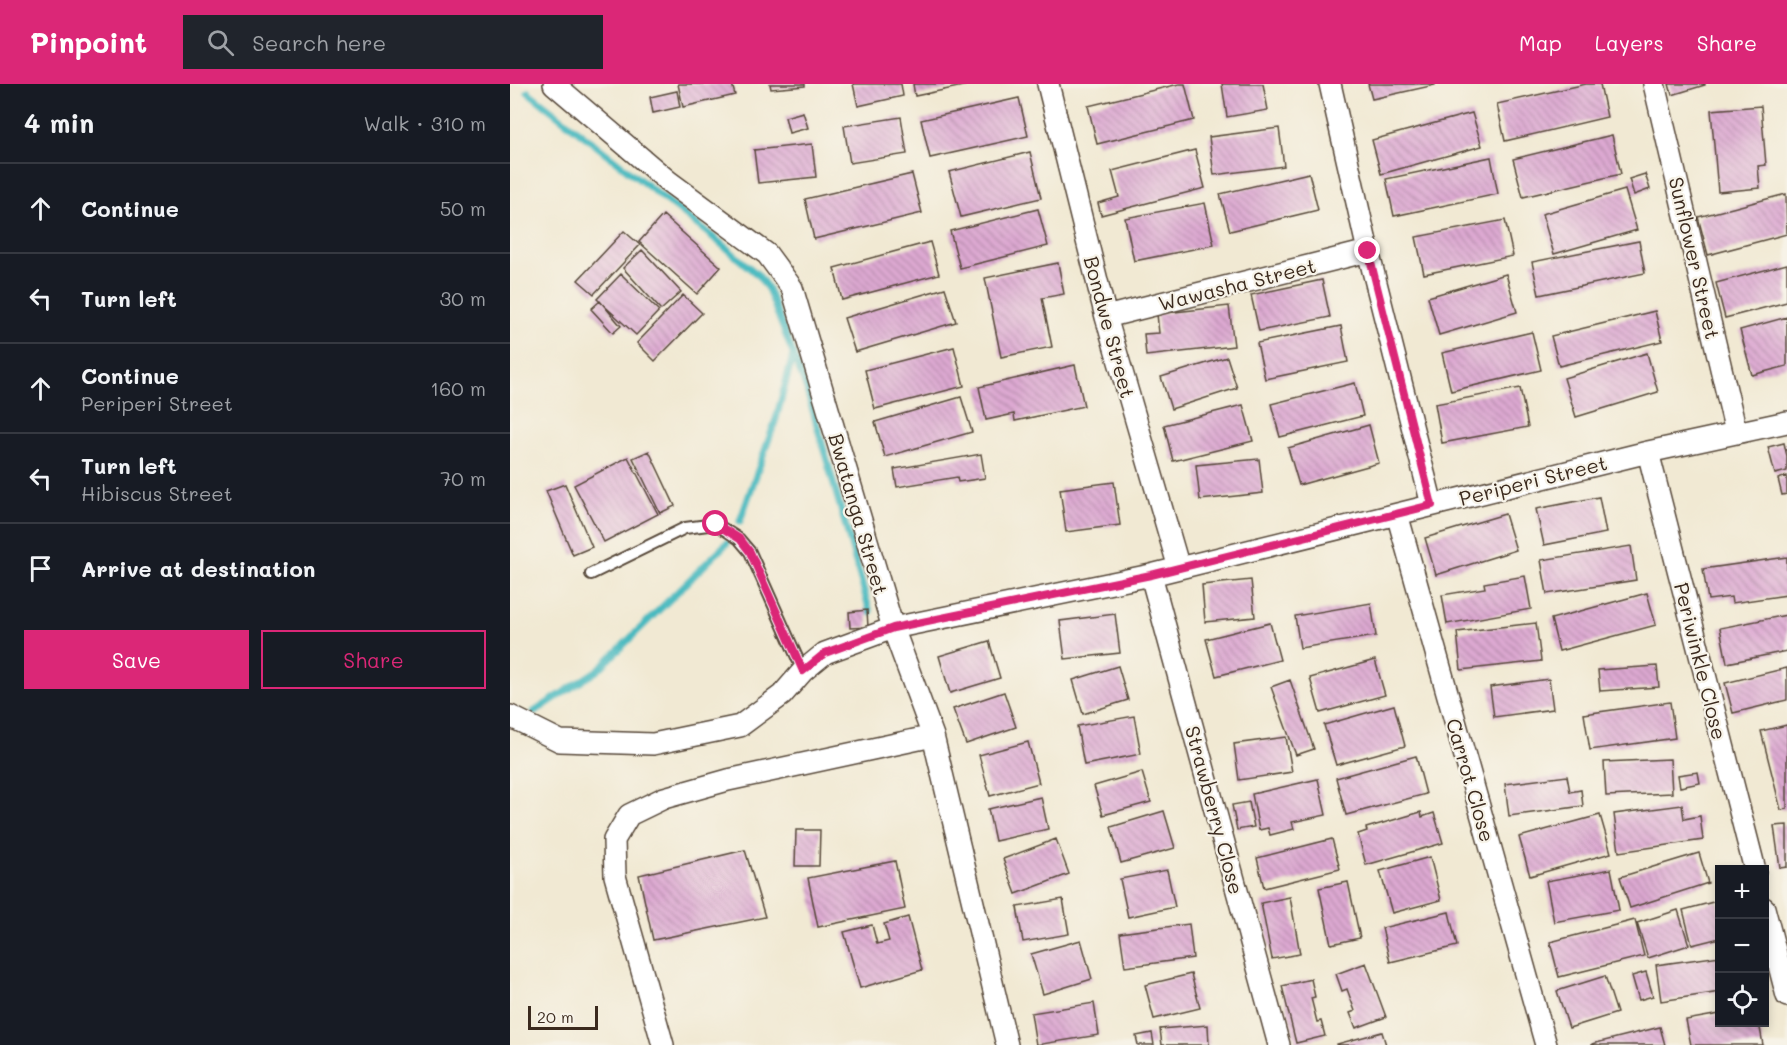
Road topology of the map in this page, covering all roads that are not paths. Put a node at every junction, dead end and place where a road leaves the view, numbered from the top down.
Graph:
1 (554, 84) edge
2 (1048, 84) edge
3 (1330, 84) edge
4 (1654, 84) edge
5 (1368, 251) junction
6 (1106, 317) junction
7 (1787, 422) edge
8 (1736, 432) junction
9 (1648, 452) junction
10 (1432, 505) junction
11 (1397, 514) junction
12 (1179, 568) junction
13 (591, 574) dead end
14 (1151, 575) junction
15 (893, 628) junction
16 (803, 671) junction
17 (510, 717) edge
18 (933, 736) junction
19 (1754, 865) edge
20 (1767, 919) edge
21 (1787, 996) edge
22 (663, 1045) edge
23 (1007, 1045) edge
24 (1279, 1045) edge
25 (1546, 1045) edge

1 - 15 street, Bwatanga Street
2 - 6 street, Bondwe Street
3 - 5 street
4 - 8 street, Sunflower Street
5 - 6 street, Wawasha Street
5 - 10 street
6 - 12 street, Bondwe Street
7 - 8 street, Periperi Street
8 - 9 street, Periperi Street
9 - 10 street, Periperi Street
9 - 19 street, Periwinkle Close
10 - 11 street, Periperi Street
11 - 12 street, Periperi Street
11 - 25 street, Carrot Close
12 - 14 street, Periperi Street
13 - 16 lane
14 - 15 street, Periperi Street
14 - 24 street, Strawberry Close
15 - 16 street, Periperi Street
15 - 18 street, Bwatanga Street
16 - 17 street, Periperi Street
18 - 22 street
18 - 23 street, Bwatanga Street
20 - 21 street

